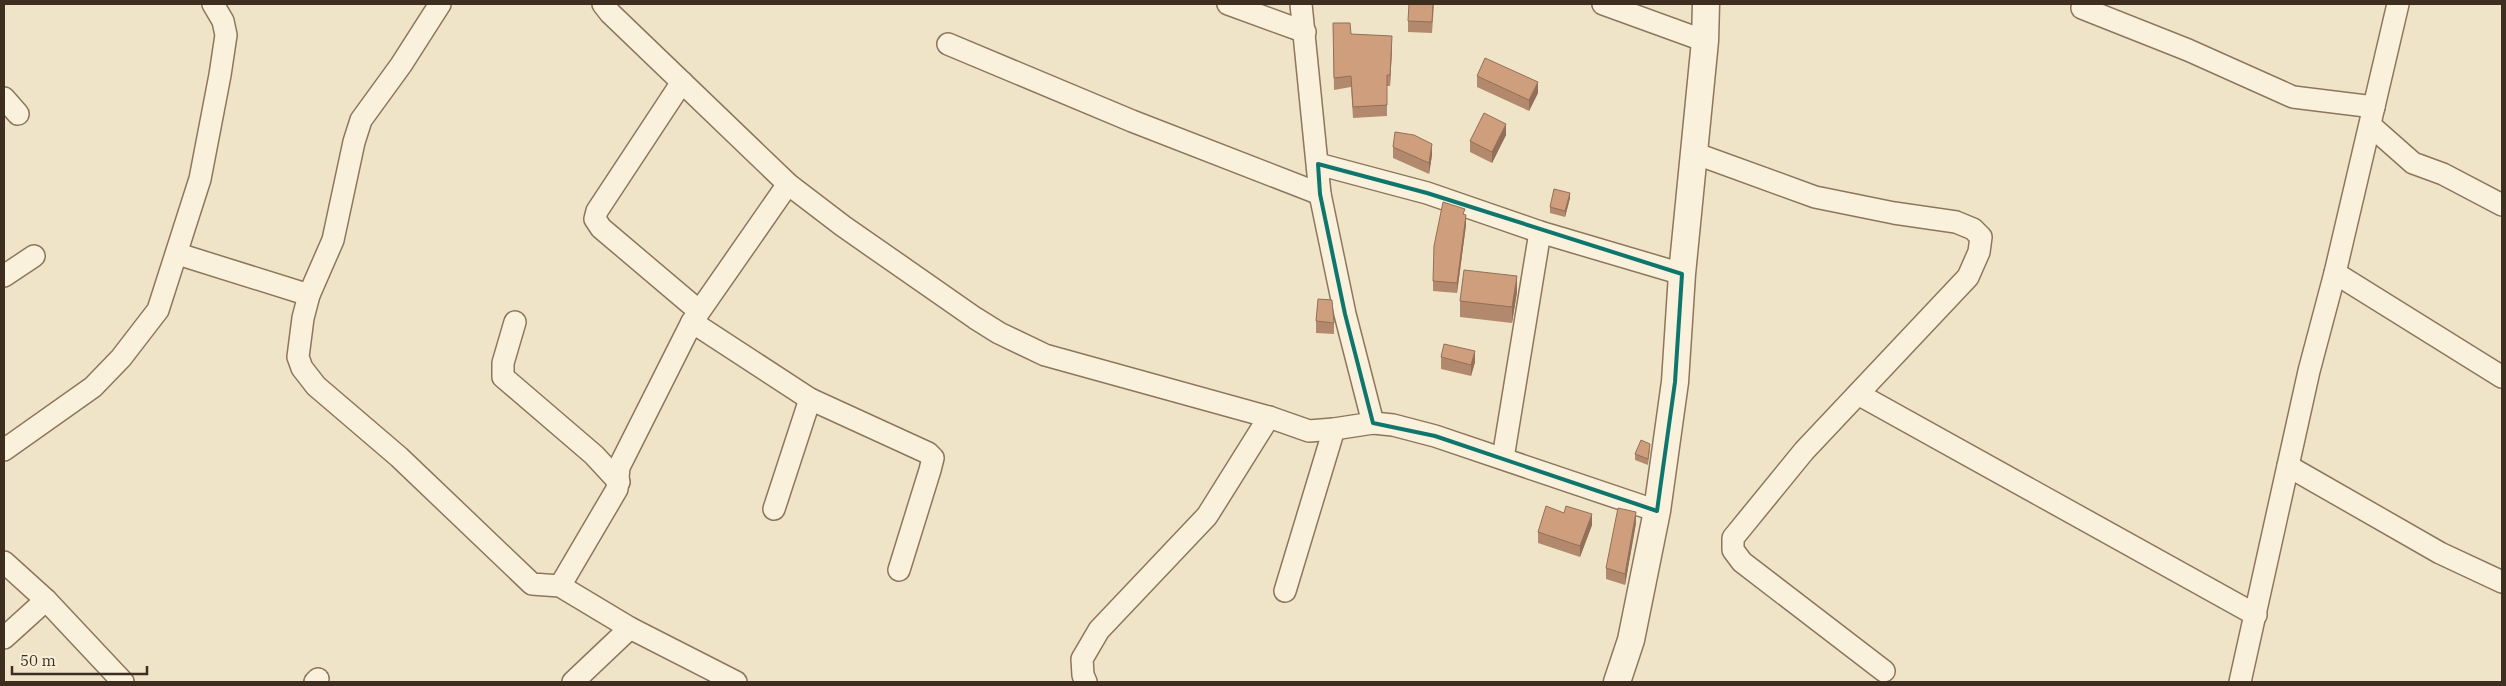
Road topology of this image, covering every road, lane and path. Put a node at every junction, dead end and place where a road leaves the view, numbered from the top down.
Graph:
1 (213, 4) edge
2 (440, 4) edge
3 (603, 4) edge
4 (1228, 4) edge
5 (1301, 4) edge
6 (1603, 4) edge
7 (1706, 4) edge
8 (2398, 4) edge
9 (2082, 8) dead end
10 (1305, 32) junction
11 (1705, 41) junction
12 (948, 44) dead end
13 (682, 82) junction
14 (4, 98) edge
15 (18, 114) dead end
16 (2372, 116) junction
17 (1694, 153) junction
18 (1318, 164) junction
19 (788, 184) junction
20 (1320, 194) junction
21 (2502, 205) edge
22 (1540, 232) junction
23 (178, 254) junction
24 (34, 256) dead end
25 (1682, 274) junction
26 (2336, 274) junction
27 (4, 276) edge
28 (309, 295) junction
29 (695, 317) junction
30 (515, 322) dead end
31 (2502, 377) edge
32 (1858, 394) junction
33 (810, 399) junction
34 (1269, 417) junction
35 (1373, 423) junction
36 (1334, 430) junction
37 (4, 450) edge
38 (1503, 458) junction
39 (2288, 466) junction
40 (619, 482) junction
41 (774, 509) dead end
42 (1657, 511) junction
43 (4, 562) edge
44 (899, 570) dead end
45 (2502, 582) edge
46 (560, 586) junction
47 (1285, 591) dead end
48 (46, 600) junction
49 (2256, 615) junction
50 (630, 628) junction
51 (4, 638) edge
52 (1884, 671) dead end
53 (123, 682) edge
54 (573, 682) edge
55 (736, 682) edge
56 (1086, 682) edge
57 (1617, 682) edge
58 (2240, 682) edge

1 - 23 street
2 - 28 street
3 - 13 street
4 - 10 street
5 - 10 street
6 - 11 street
7 - 11 street
8 - 16 street
9 - 16 street
10 - 18 street
11 - 17 street
12 - 20 street
13 - 19 street
13 - 29 street
14 - 15 street
16 - 21 street
16 - 26 street
17 - 25 street
17 - 32 street
18 - 20 street
18 - 22 street
19 - 29 street
19 - 34 street
20 - 35 street
22 - 25 street
22 - 38 street
23 - 28 street
23 - 37 street
24 - 27 street
25 - 42 street
26 - 31 street
26 - 39 street
28 - 46 street
29 - 33 street
29 - 40 street
30 - 40 street
32 - 49 street
32 - 52 street
33 - 41 street
33 - 44 street
34 - 36 street
34 - 56 street
35 - 36 street
35 - 38 street
36 - 47 street
38 - 42 street
39 - 45 street
39 - 49 street
40 - 46 street
42 - 57 street
43 - 48 street
46 - 50 street
48 - 51 street
48 - 53 street
49 - 58 street
50 - 54 street
50 - 55 street

